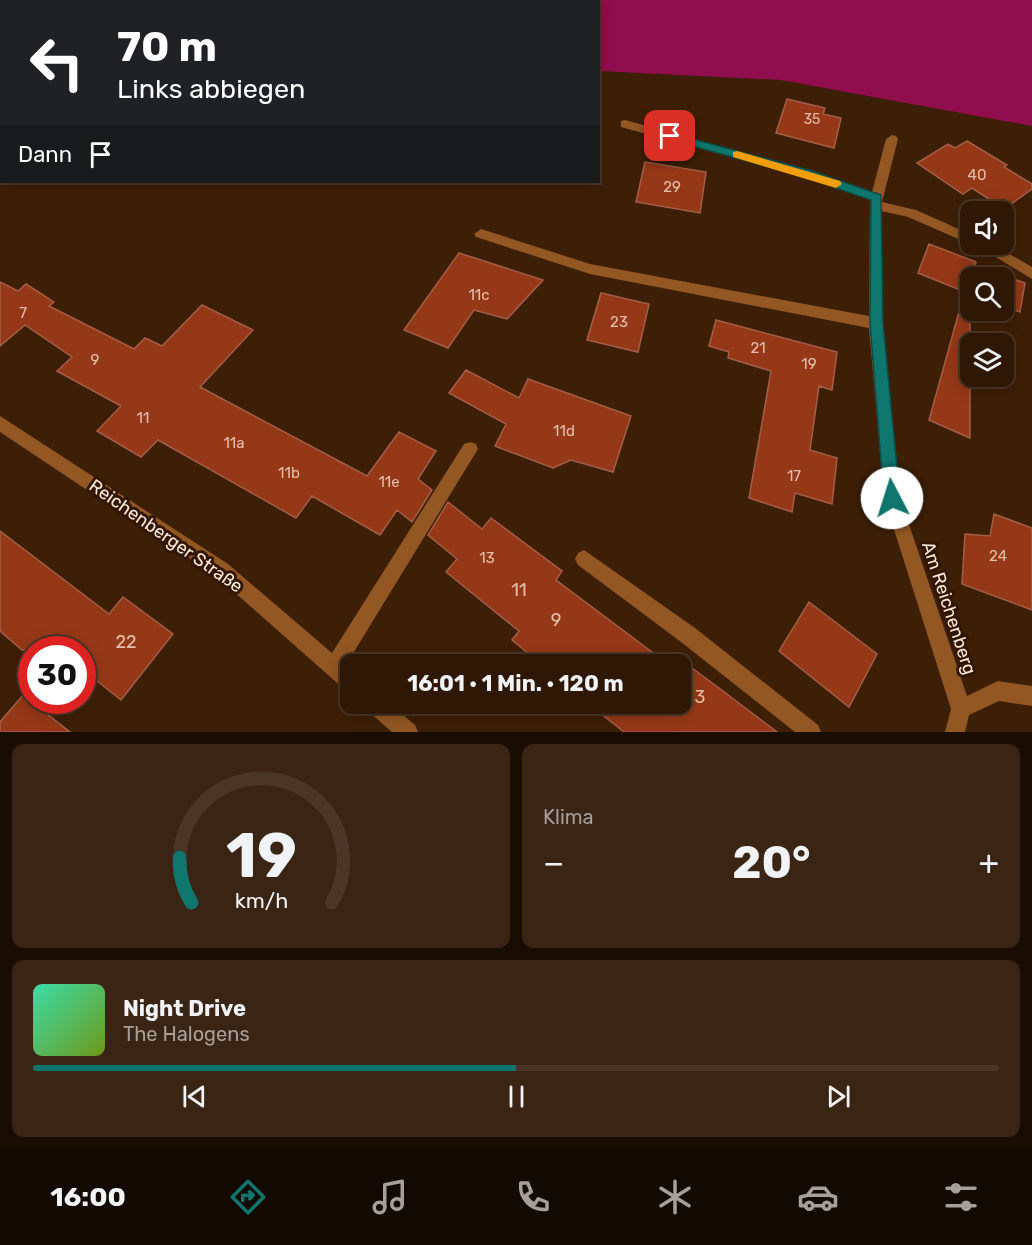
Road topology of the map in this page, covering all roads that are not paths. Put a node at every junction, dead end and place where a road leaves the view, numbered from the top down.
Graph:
1 (625, 124) dead end
2 (892, 139) dead end
3 (876, 202) junction
4 (481, 234) dead end
5 (960, 235) edge
6 (999, 255) edge
7 (1032, 274) edge
8 (876, 323) junction
9 (0, 423) edge
10 (470, 449) dead end
11 (584, 559) dead end
12 (334, 668) junction
13 (340, 673) edge
14 (1032, 696) edge
15 (961, 709) junction
16 (387, 714) edge
17 (408, 732) edge
18 (811, 732) edge
19 (955, 732) edge

1 - 3 street
2 - 3 street, Am Reichenberg
3 - 5 street
3 - 8 street, Am Reichenberg
4 - 8 street
6 - 7 street
8 - 15 street, Am Reichenberg
9 - 12 street, Reichenberger Straße
10 - 12 street
11 - 18 street
12 - 13 street, Reichenberger Straße
14 - 15 street
15 - 19 street
16 - 17 street

